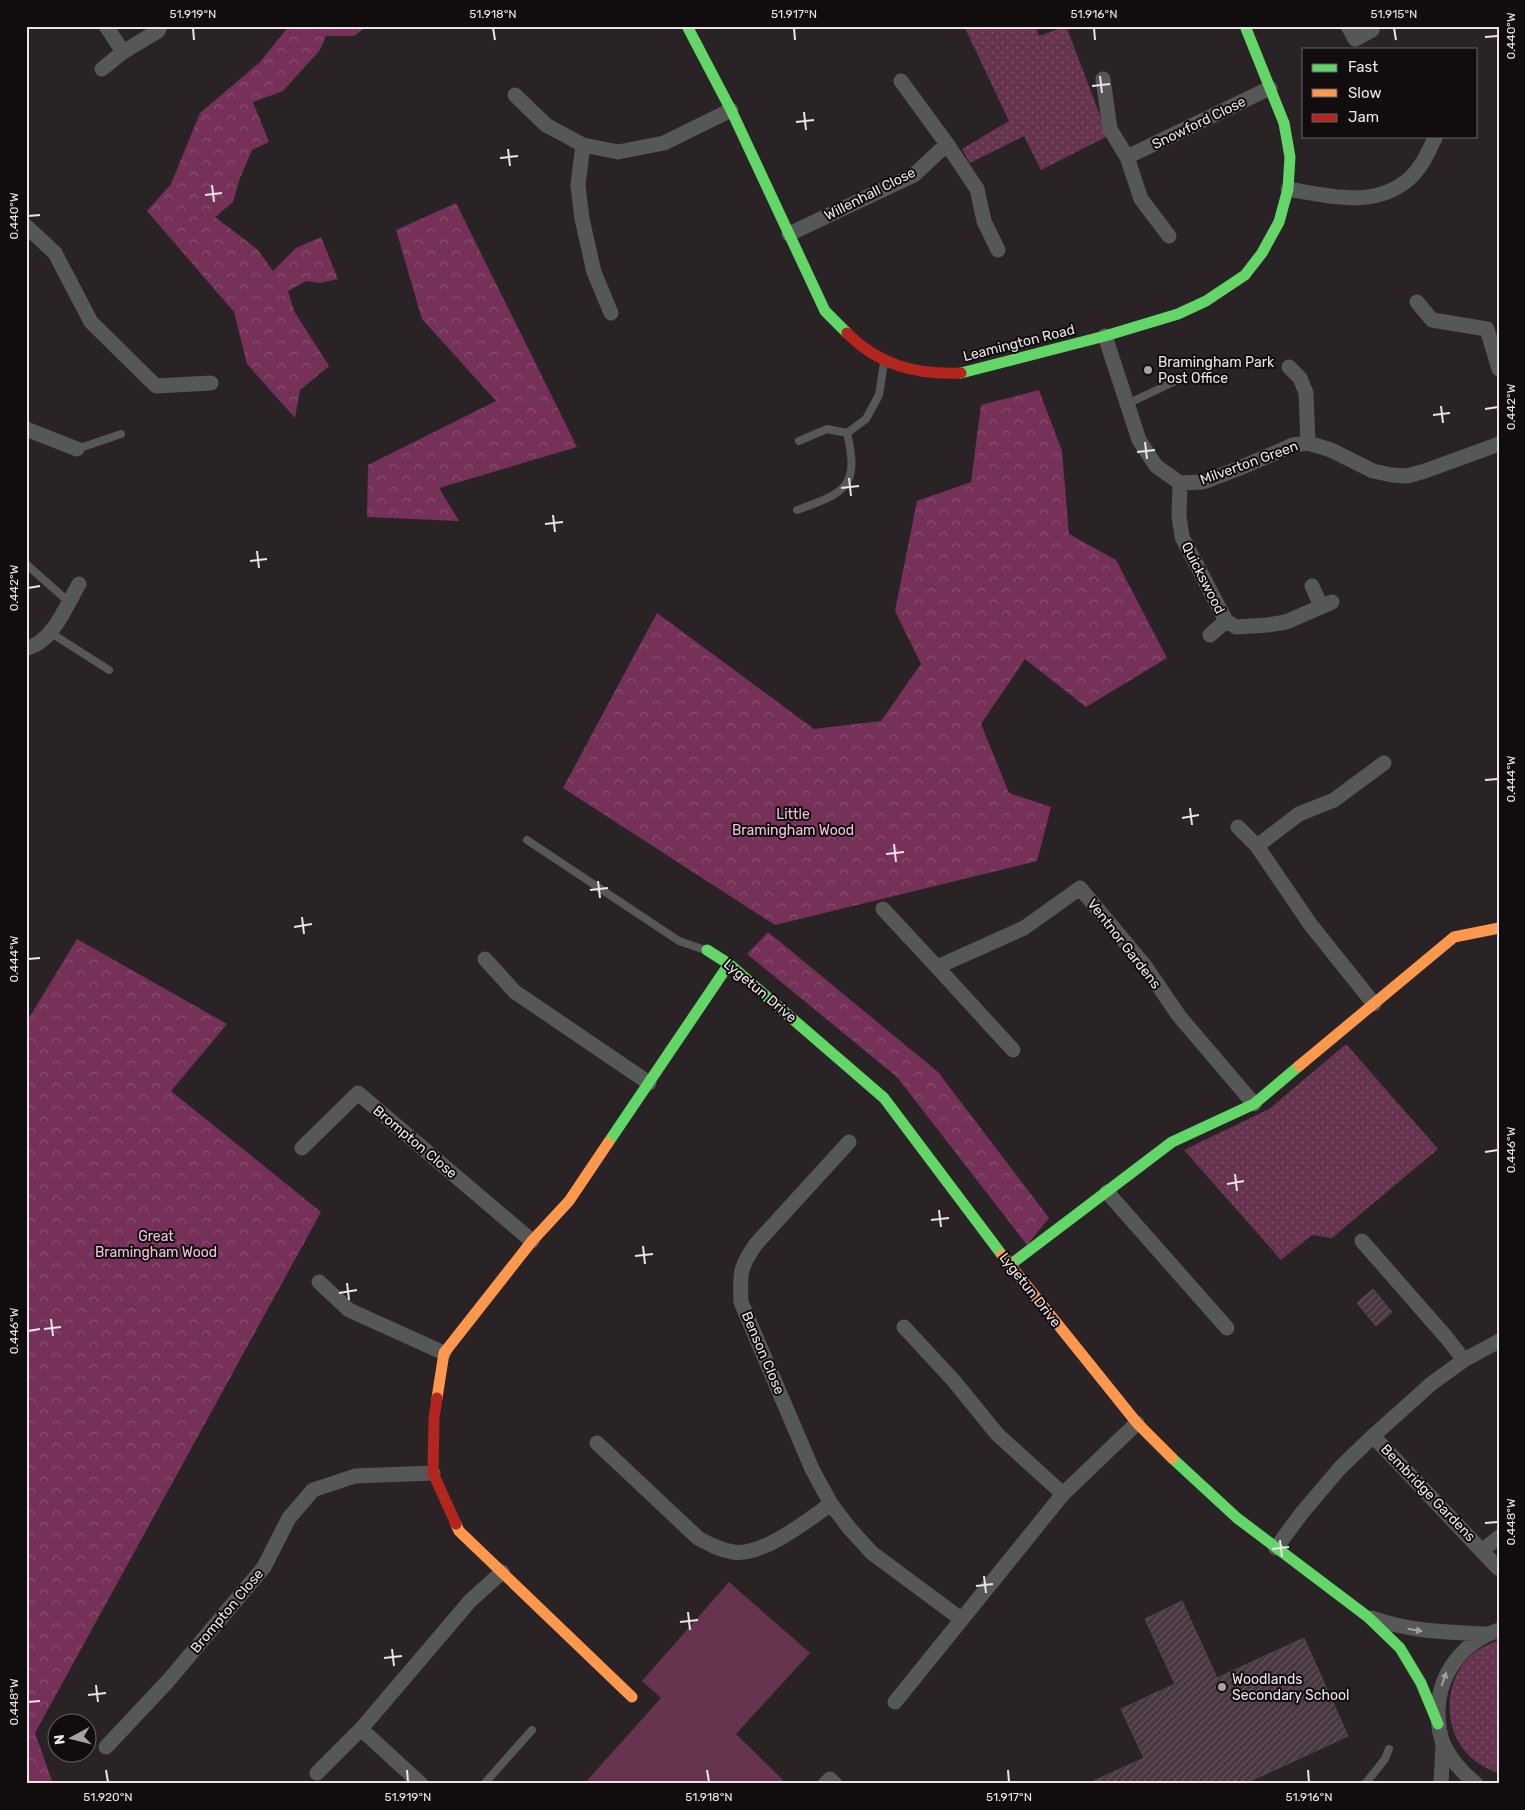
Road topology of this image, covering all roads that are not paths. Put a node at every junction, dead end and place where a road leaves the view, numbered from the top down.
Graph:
1 (106, 26) edge
2 (160, 26) edge
3 (687, 26) edge
4 (1245, 26) edge
5 (1348, 26) edge
6 (1376, 28) edge
7 (123, 52) junction
8 (102, 69) dead end
9 (1103, 79) dead end
10 (901, 81) dead end
11 (1270, 88) junction
12 (515, 95) dead end
13 (731, 110) junction
14 (1435, 138) dead end
15 (583, 144) junction
16 (947, 144) junction
17 (1127, 157) junction
18 (1288, 189) junction
19 (26, 226) edge
20 (789, 234) junction
21 (1169, 236) dead end
22 (998, 250) dead end
23 (1416, 302) dead end
24 (610, 313) dead end
25 (1105, 336) junction
26 (884, 361) junction
27 (1289, 367) dead end
28 (1499, 369) edge
29 (1182, 378) dead end
30 (211, 383) dead end
31 (1127, 404) junction
32 (26, 429) edge
33 (847, 433) junction
34 (122, 434) dead end
35 (799, 441) dead end
36 (1308, 443) junction
37 (1499, 444) edge
38 (77, 449) joint
39 (1180, 483) junction
40 (797, 510) dead end
41 (26, 564) edge
42 (79, 584) dead end
43 (1312, 586) dead end
44 (69, 602) junction
45 (1226, 621) junction
46 (51, 633) junction
47 (1210, 635) dead end
48 (26, 648) edge
49 (109, 670) dead end
50 (1384, 763) dead end
51 (1238, 828) dead end
52 (527, 840) dead end
53 (1257, 846) junction
54 (883, 909) dead end
55 (1499, 928) edge
56 (707, 950) joint
57 (485, 958) dead end
58 (730, 964) junction
59 (936, 967) junction
60 (1374, 1004) junction
61 (1013, 1050) dead end
62 (649, 1083) junction
63 (1254, 1104) junction
64 (849, 1142) dead end
65 (302, 1148) dead end
66 (1107, 1192) junction
67 (532, 1241) junction
68 (1362, 1241) dead end
69 (1010, 1265) junction
70 (319, 1282) dead end
71 (904, 1327) dead end
72 (1227, 1328) dead end
73 (1499, 1341) edge
74 (444, 1353) junction
75 (1464, 1360) junction
76 (1137, 1423) junction
77 (1374, 1436) junction
78 (597, 1443) dead end
79 (433, 1472) junction
80 (1063, 1494) junction
81 (831, 1504) junction
82 (1499, 1537) edge
83 (1276, 1548) junction
84 (1483, 1550) junction
85 (1498, 1568) edge
86 (502, 1572) junction
87 (1368, 1617) junction
88 (961, 1619) junction
89 (1493, 1632) edge
90 (632, 1697) dead end
91 (895, 1702) dead end
92 (1438, 1724) junction
93 (361, 1729) junction
94 (532, 1730) dead end
95 (1443, 1744) junction
96 (106, 1747) dead end
97 (1389, 1749) dead end
98 (317, 1773) dead end
99 (421, 1784) edge
100 (484, 1784) edge
101 (825, 1784) edge
102 (835, 1784) edge
103 (1365, 1784) edge
104 (1441, 1784) edge
105 (1476, 1784) edge

1 - 7 street
2 - 7 street
3 - 13 street, Leamington Road
4 - 11 street, Leamington Road
5 - 6 street
7 - 8 street
9 - 17 street
10 - 16 street
11 - 17 street, Snowford Close
11 - 18 street, Leamington Road
12 - 15 street
13 - 15 street
13 - 20 street, Leamington Road
14 - 18 street
15 - 24 street
16 - 20 street, Willenhall Close
16 - 22 street
17 - 21 street
18 - 25 street, Leamington Road
19 - 30 street
20 - 26 street, Leamington Road
23 - 28 street
25 - 26 street, Leamington Road
25 - 31 street, Milverton Green
26 - 33 lane
27 - 36 street, Milverton Green
29 - 31 lane
31 - 39 street, Milverton Green
32 - 38 street
33 - 35 lane
33 - 40 lane
34 - 38 lane
36 - 37 street, Milverton Green
36 - 39 street, Milverton Green
39 - 45 street, Quickswood
41 - 44 lane
42 - 44 street
43 - 45 street, Quickswood
44 - 46 street
45 - 47 street
46 - 48 street
46 - 49 lane
50 - 53 street
51 - 53 street
52 - 56 lane
53 - 60 street
54 - 59 street
55 - 60 street
56 - 58 street, Lygetun Drive
57 - 62 street
58 - 62 street
58 - 69 street, Lygetun Drive
59 - 61 street
59 - 63 street, Ventnor Gardens
60 - 63 street
62 - 67 street
63 - 66 street
64 - 81 street, Benson Close
65 - 67 street, Brompton Close
66 - 69 street
66 - 72 street
67 - 74 street
68 - 75 street
69 - 76 street, Lygetun Drive
70 - 74 street
71 - 80 street
73 - 75 street, Bembridge Gardens
74 - 79 street
75 - 77 street, Bembridge Gardens
76 - 80 street
76 - 83 street, Lygetun Drive
77 - 83 street, Bembridge Gardens
77 - 84 street, Bembridge Gardens
78 - 81 street
79 - 86 street
79 - 96 street, Brompton Close
80 - 88 street
81 - 88 street, Benson Close
82 - 84 street, Bembridge Gardens
83 - 87 street, Lygetun Drive
84 - 85 street, Bembridge Gardens
86 - 90 street
86 - 93 street
87 -> 89 street
87 - 92 street, Lygetun Drive
88 - 91 street
92 -> 89 street
92 - 95 street
93 - 98 street
93 - 99 street
94 - 100 lane
95 - 104 street
95 - 105 street
97 - 103 lane
101 - 102 street

